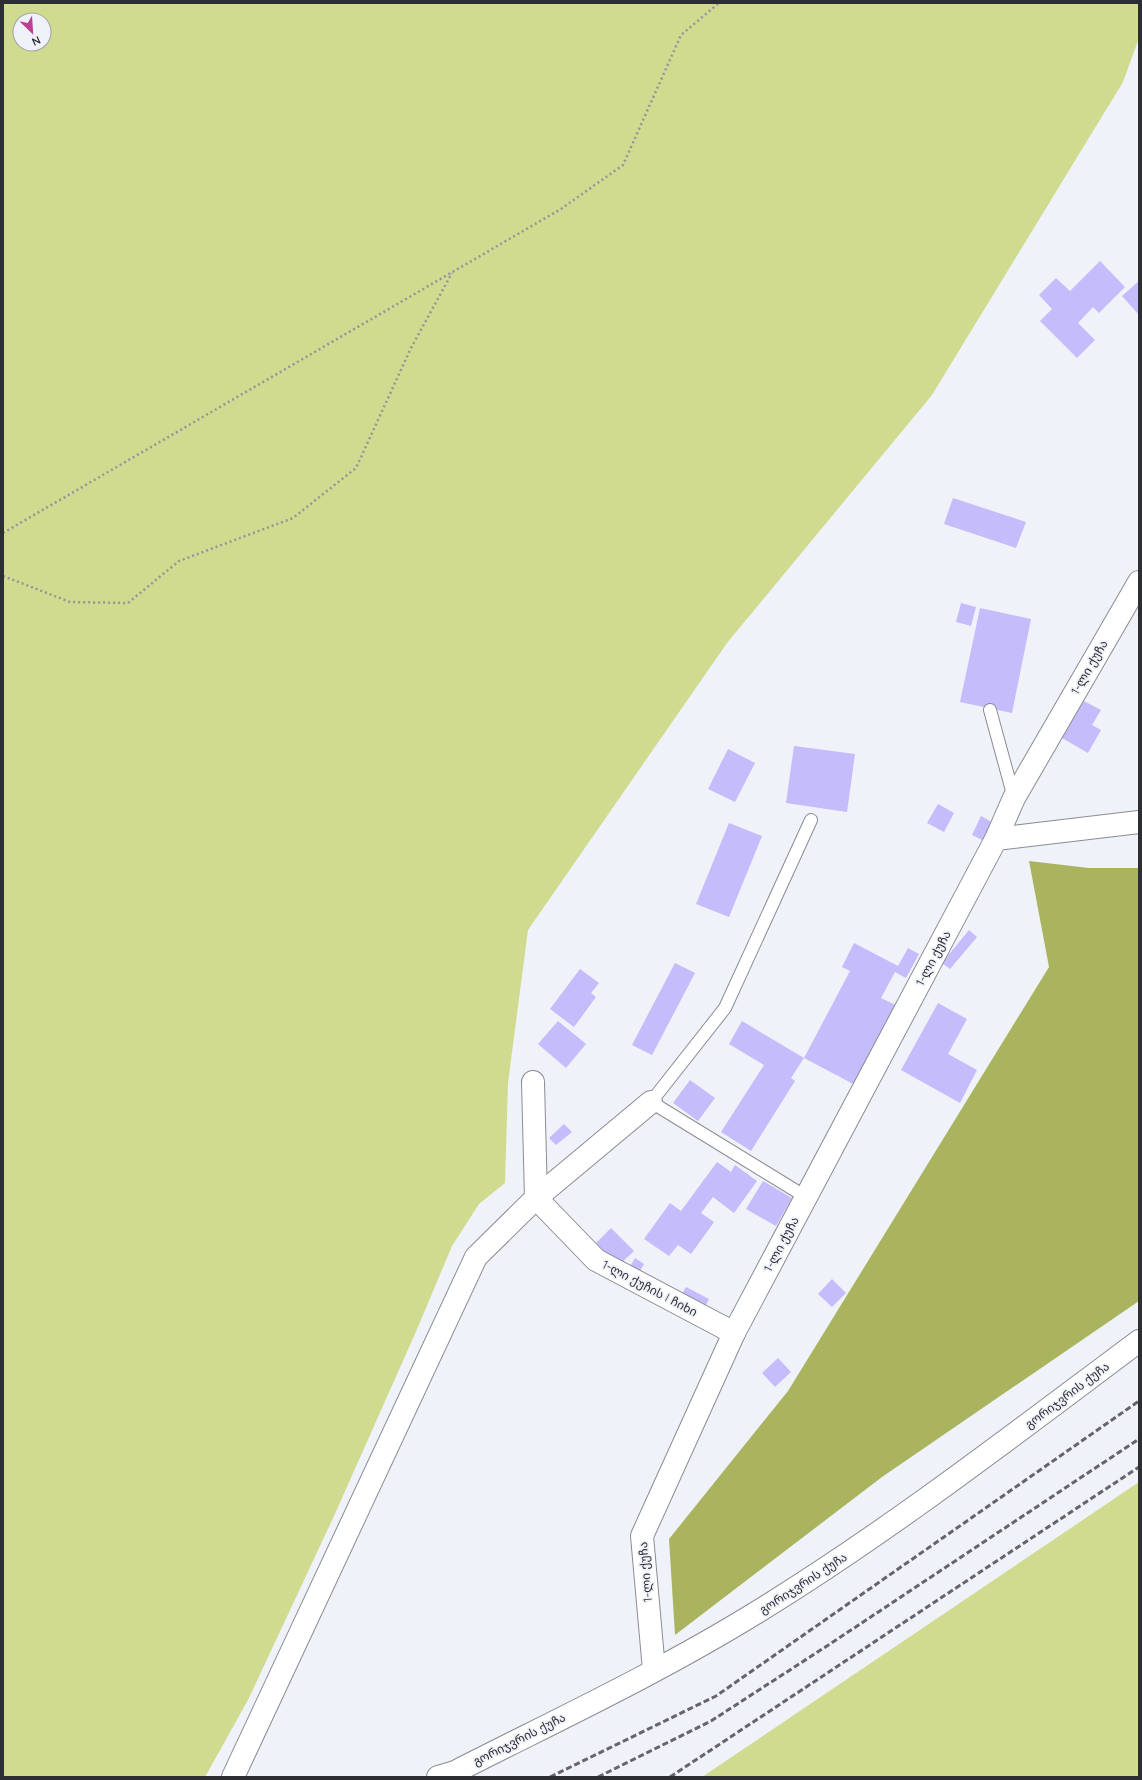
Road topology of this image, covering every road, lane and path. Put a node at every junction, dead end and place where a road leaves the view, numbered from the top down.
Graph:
1 (719, 3) edge
2 (453, 272) junction
3 (3, 533) edge
4 (3, 576) edge
5 (1139, 582) edge
6 (990, 710) dead end
7 (1014, 798) junction
8 (811, 820) dead end
9 (1139, 822) edge
10 (996, 839) junction
11 (533, 1082) dead end
12 (651, 1102) junction
13 (806, 1197) junction
14 (536, 1198) junction
15 (734, 1334) junction
16 (1139, 1341) edge
17 (654, 1670) junction
18 (233, 1777) edge
19 (438, 1777) edge

1 - 2 path
2 - 3 path
2 - 4 path
5 - 7 street, 1-ლი ქუჩა
6 - 7 lane
7 - 10 street, 1-ლი ქუჩა
8 - 12 lane
9 - 10 street
10 - 13 street, 1-ლი ქუჩა
11 - 14 street
12 - 13 lane
12 - 14 street
13 - 15 street, 1-ლი ქუჩა
14 - 15 street, 1-ლი ქუჩის I ჩიხი
14 - 18 street
15 - 17 street, 1-ლი ქუჩა
16 - 17 street, გორიჯვრის ქუჩა
17 - 19 street, გორიჯვრის ქუჩა

